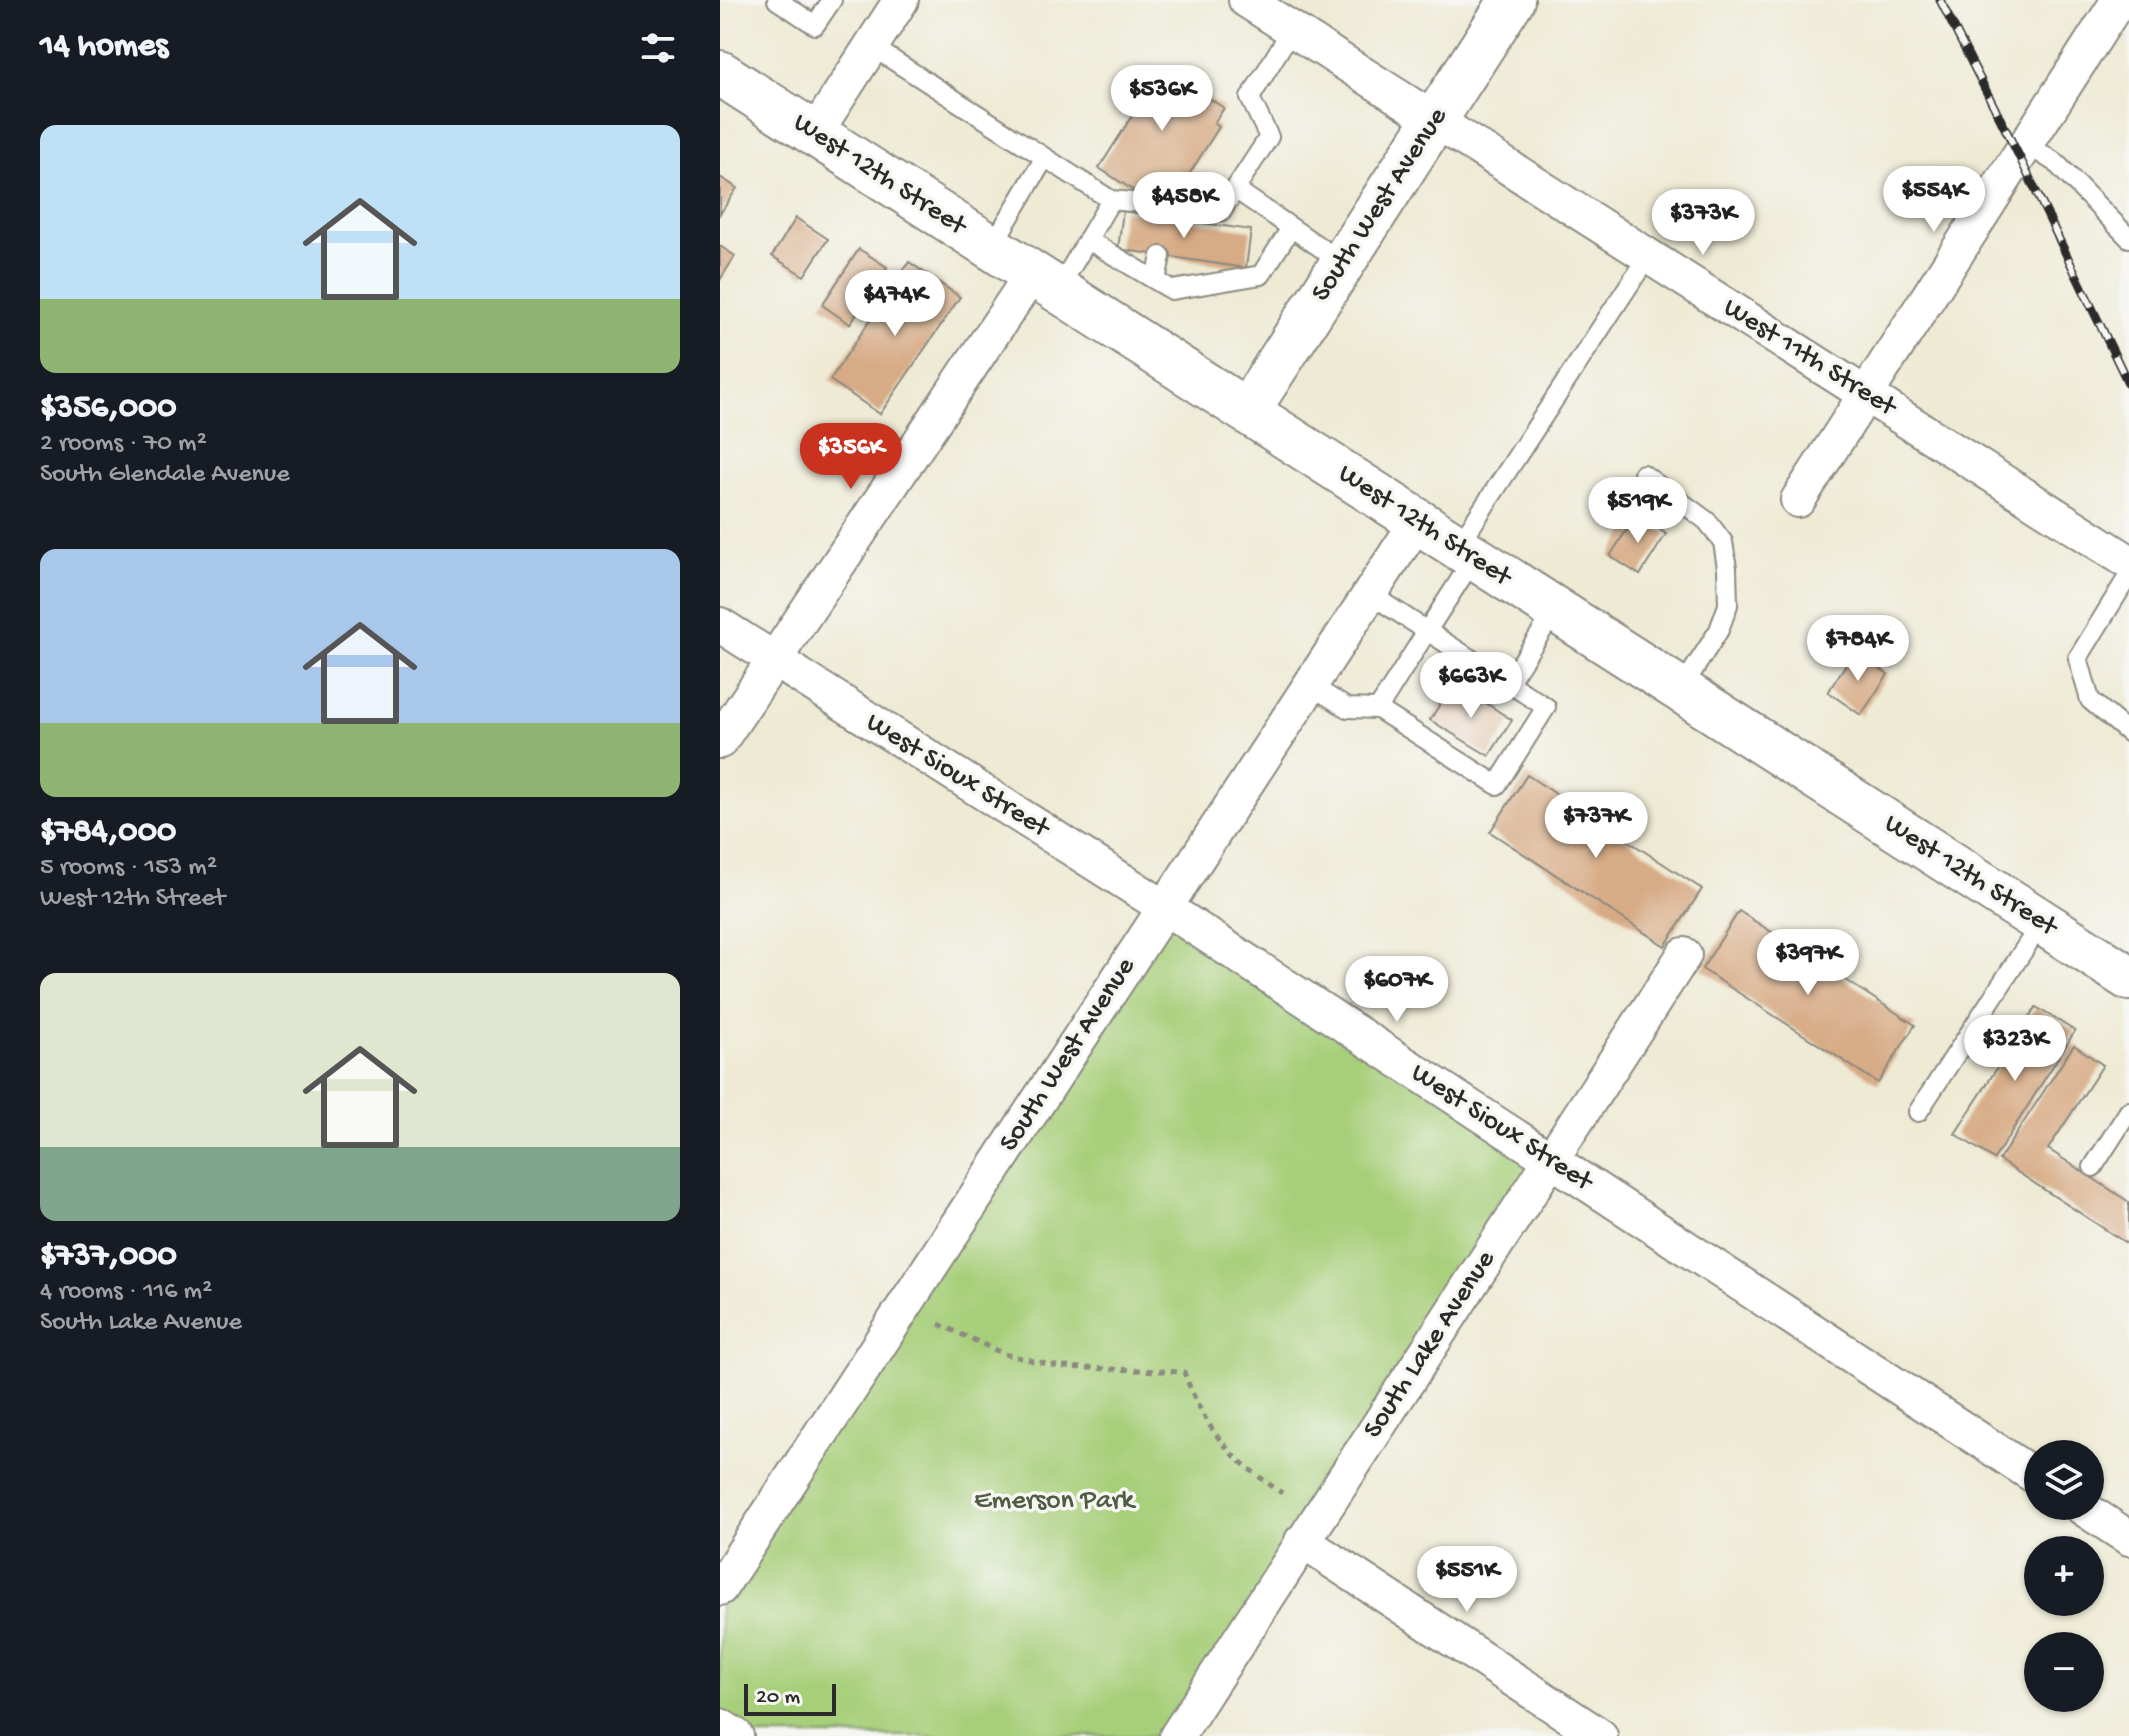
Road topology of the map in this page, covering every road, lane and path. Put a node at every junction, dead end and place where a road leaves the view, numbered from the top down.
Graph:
1 (777, 0) edge
2 (832, 0) edge
3 (1246, 0) edge
4 (1512, 0) edge
5 (2119, 0) edge
6 (893, 3) edge
7 (1292, 29) junction
8 (871, 46) junction
9 (720, 73) edge
10 (1435, 120) junction
11 (815, 133) junction
12 (2027, 144) junction
13 (1044, 159) junction
14 (1235, 189) junction
15 (1111, 200) junction
16 (1291, 228) junction
17 (2129, 238) edge
18 (1088, 240) junction
19 (991, 248) junction
20 (1161, 256) dead end
21 (1648, 256) junction
22 (1216, 263) dead end
23 (1343, 263) junction
24 (1156, 280) junction
25 (1045, 282) junction
26 (1213, 283) junction
27 (1865, 394) junction
28 (1248, 410) junction
29 (1643, 474) dead end
30 (1798, 500) dead end
31 (1417, 522) junction
32 (1466, 553) junction
33 (2129, 562) edge
34 (2129, 575) edge
35 (1370, 594) junction
36 (1555, 611) junction
37 (720, 625) edge
38 (1427, 631) junction
39 (773, 659) junction
40 (1508, 683) junction
41 (1310, 685) junction
42 (1680, 691) junction
43 (1378, 709) junction
44 (2129, 733) edge
45 (720, 741) edge
46 (1164, 907) junction
47 (2042, 922) junction
48 (1684, 955) dead end
49 (2129, 978) edge
50 (2129, 1111) edge
51 (1918, 1112) dead end
52 (1551, 1160) junction
53 (2093, 1167) dead end
54 (939, 1324) dead end
55 (2024, 1469) edge
56 (1282, 1493) dead end
57 (2101, 1520) edge
58 (2129, 1538) edge
59 (1302, 1541) junction
60 (720, 1588) edge
61 (720, 1726) edge
62 (736, 1736) edge
63 (1177, 1736) edge
64 (1600, 1736) edge

1 - 2 lane
3 - 7 street, West 11th Street
4 - 10 main road, South West Avenue
5 - 12 street
6 - 8 street
7 - 10 street, West 11th Street
7 - 14 lane
8 - 11 street
8 - 13 lane
9 - 11 main road, West 12th Street
10 - 21 street, West 11th Street
10 - 23 main road, South West Avenue
11 - 19 main road, West 12th Street
12 - 17 lane
12 - 27 street
13 - 15 lane
13 - 19 lane
14 - 15 lane
14 - 16 lane
15 - 18 lane
16 - 23 lane
16 - 26 lane
18 - 24 lane
18 - 25 lane
19 - 25 main road, West 12th Street
20 - 24 lane
21 - 27 street, West 11th Street
21 - 32 lane
22 - 26 lane
23 - 28 main road, South West Avenue
24 - 26 lane
25 - 28 main road, West 12th Street
25 - 39 street
27 - 30 street
27 - 33 street, West 11th Street
28 - 31 main road, West 12th Street
29 - 42 lane
31 - 32 main road, West 12th Street
31 - 35 street, South West Avenue
32 - 36 main road, West 12th Street
32 - 38 lane
34 - 44 lane
35 - 38 lane
35 - 41 street, South West Avenue
36 - 40 lane
36 - 42 main road, West 12th Street
37 - 39 street, West Sioux Street
38 - 40 lane
38 - 43 lane
39 - 45 street
39 - 46 street, West Sioux Street
40 - 43 lane
41 - 43 lane
41 - 46 street, South West Avenue
42 - 47 main road, West 12th Street
46 - 52 street, West Sioux Street
46 - 60 street, South West Avenue
47 - 49 main road, West 12th Street
47 - 51 lane
48 - 52 street, South Lake Avenue
50 - 53 lane
52 - 55 street, West Sioux Street
52 - 59 street, South Lake Avenue
54 - 56 path
57 - 58 street
59 - 63 street, South Lake Avenue
59 - 64 street
61 - 62 street

